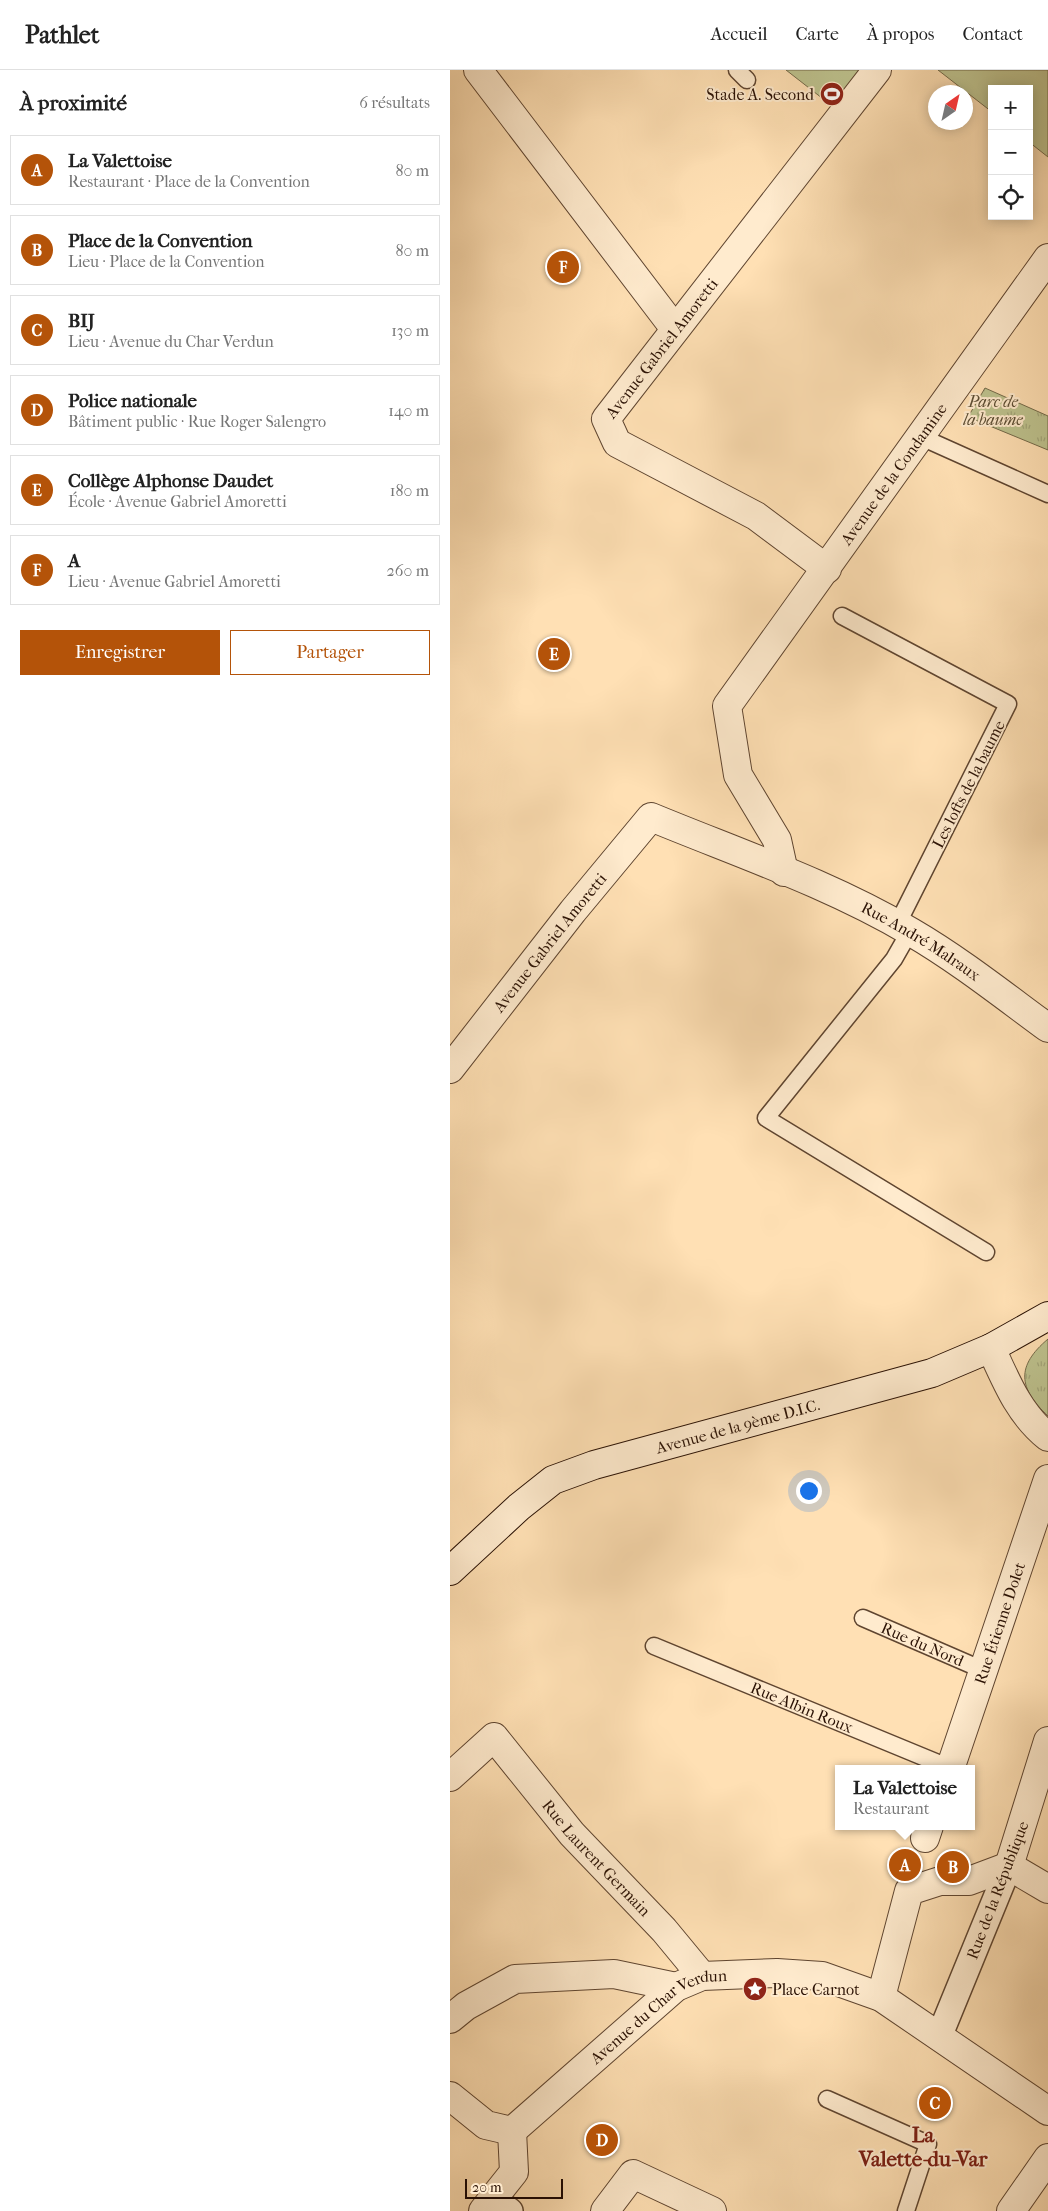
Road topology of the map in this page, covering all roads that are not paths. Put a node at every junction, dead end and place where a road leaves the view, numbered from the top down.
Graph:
1 (478, 70) edge
2 (877, 70) edge
3 (1048, 258) edge
4 (676, 329) junction
5 (921, 438) junction
6 (1048, 494) edge
7 (827, 569) junction
8 (842, 616) dead end
9 (651, 817) joint
10 (784, 872) junction
11 (904, 928) junction
12 (1048, 1028) edge
13 (450, 1070) edge
14 (986, 1252) dead end
15 (1048, 1316) edge
16 (992, 1348) junction
17 (1048, 1437) edge
18 (1048, 1479) edge
19 (1043, 1509) edge
20 (450, 1571) edge
21 (862, 1618) dead end
22 (654, 1646) dead end
23 (983, 1670) junction
24 (1048, 1741) edge
25 (943, 1765) edge
26 (951, 1765) edge
27 (450, 1777) edge
28 (1009, 1866) junction
29 (1048, 1889) edge
30 (702, 1976) junction
31 (676, 1987) junction
32 (881, 1997) junction
33 (450, 2019) edge
34 (940, 2037) junction
35 (450, 2096) edge
36 (827, 2099) dead end
37 (1047, 2108) edge
38 (512, 2131) junction
39 (1048, 2158) edge
40 (496, 2207) edge
41 (605, 2211) edge
42 (712, 2211) edge
43 (906, 2211) edge
44 (1011, 2211) edge

1 - 4 street
2 - 4 street, Avenue Gabriel Amoretti
3 - 5 street, Avenue de la Condamine
4 - 7 street, Avenue Gabriel Amoretti
5 - 6 lane
5 - 7 street, Avenue de la Condamine
7 - 10 street
8 - 11 lane, Les lofts de la baume
9 - 10 street, Rue André Malraux
9 - 13 street, Avenue Gabriel Amoretti
10 - 11 street, Rue André Malraux
11 - 12 street, Rue André Malraux
11 - 14 lane
15 - 16 street, Avenue de la 9ème D.I.C.
16 - 17 street
16 - 20 street, Avenue de la 9ème D.I.C.
18 - 19 street, Rue Étienne Dolet
19 - 23 street, Rue Étienne Dolet
21 - 23 lane, Rue du Nord
22 - 25 lane, Rue Albin Roux
23 - 26 street, Rue Étienne Dolet
24 - 28 street, Rue de la République
27 - 30 street, Rue Laurent Germain
28 - 29 street
28 - 32 street
28 - 34 street, Rue de la République
30 - 31 street, Avenue du Char Verdun
30 - 32 street, Avenue du Char Verdun
31 - 33 street
31 - 38 street, Avenue du Char Verdun
32 - 34 street, Avenue du Char Verdun
34 - 37 street, Avenue du Char Verdun
35 - 38 street
36 - 43 lane
38 - 40 street
39 - 44 street
41 - 42 street

